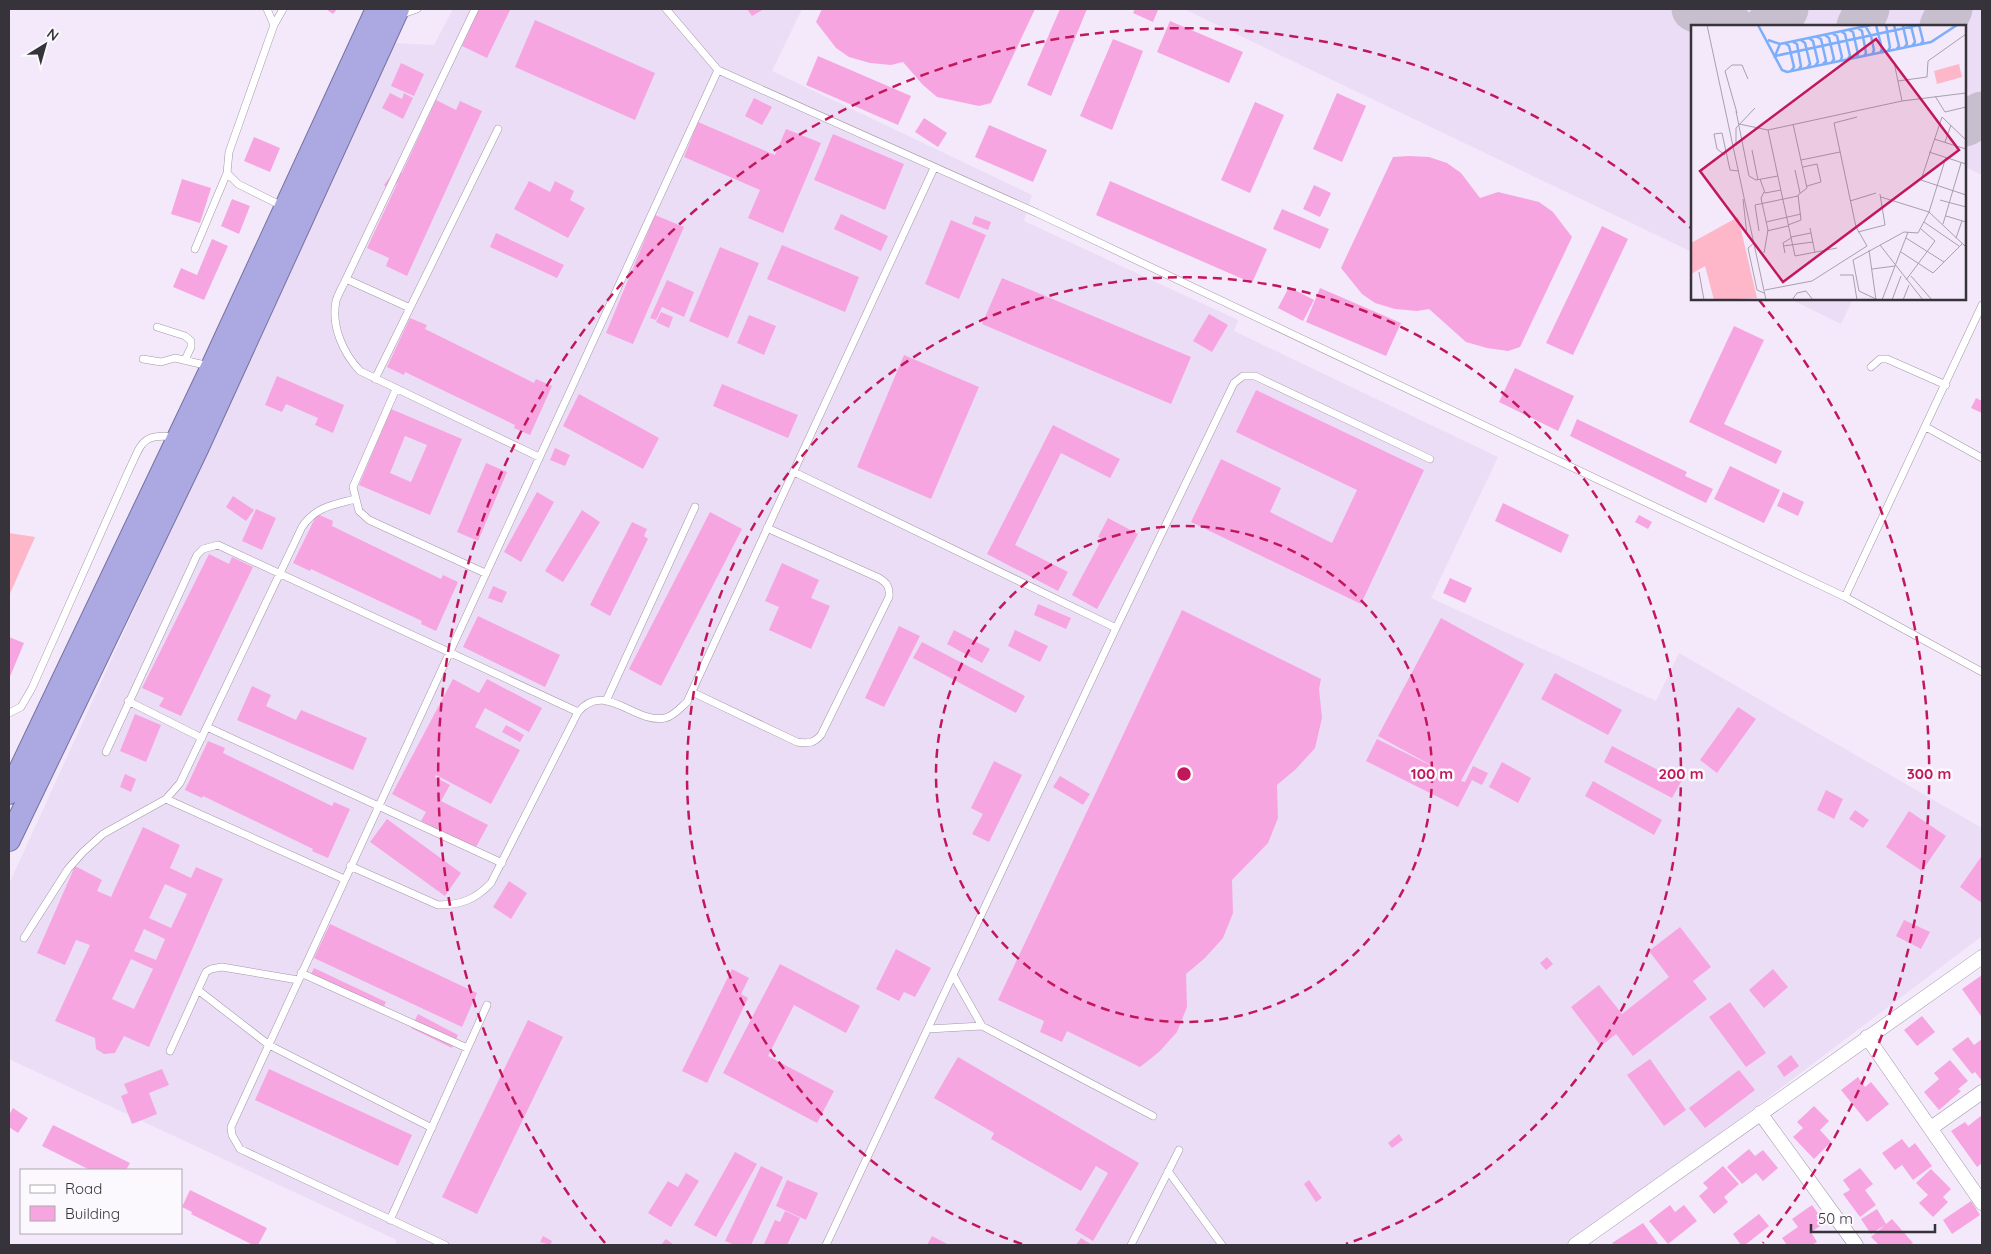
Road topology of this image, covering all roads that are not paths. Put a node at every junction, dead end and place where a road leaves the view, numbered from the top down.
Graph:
1 (267, 9) edge
2 (283, 9) edge
3 (417, 9) edge
4 (475, 9) edge
5 (666, 9) edge
6 (390, 11) edge
7 (274, 24) junction
8 (718, 70) junction
9 (498, 129) dead end
10 (934, 168) junction
11 (227, 173) junction
12 (285, 207) junction
13 (195, 249) dead end
14 (346, 279) junction
15 (1982, 305) edge
16 (410, 308) junction
17 (157, 327) dead end
18 (143, 359) dead end
19 (185, 360) junction
20 (212, 367) junction
21 (1870, 367) dead end
22 (375, 379) junction
23 (1946, 385) junction
24 (396, 389) junction
25 (1926, 427) junction
26 (178, 437) junction
27 (539, 457) junction
28 (1982, 458) edge
29 (1430, 459) dead end
30 (794, 472) junction
31 (355, 499) junction
32 (694, 507) dead end
33 (767, 528) junction
34 (485, 573) junction
35 (280, 574) junction
36 (1845, 597) junction
37 (1116, 628) junction
38 (448, 653) junction
39 (1982, 672) edge
40 (692, 692) junction
41 (128, 701) junction
42 (606, 701) junction
43 (578, 712) junction
44 (9, 713) edge
45 (207, 727) junction
46 (202, 738) junction
47 (106, 752) dead end
48 (9, 793) edge
49 (166, 799) junction
50 (378, 806) junction
51 (9, 840) edge
52 (502, 863) junction
53 (350, 866) junction
54 (344, 879) junction
55 (24, 938) dead end
56 (1982, 957) edge
57 (302, 972) junction
58 (953, 975) junction
59 (298, 980) junction
60 (198, 990) junction
61 (486, 1005) dead end
62 (982, 1026) junction
63 (928, 1029) junction
64 (1867, 1037) junction
65 (268, 1045) junction
66 (467, 1048) junction
67 (170, 1051) dead end
68 (1982, 1092) edge
69 (1760, 1112) junction
70 (1153, 1116) dead end
71 (432, 1128) junction
72 (1931, 1128) junction
73 (1179, 1150) dead end
74 (1168, 1171) junction
75 (1982, 1203) edge
76 (390, 1220) junction
77 (1850, 1243) edge
78 (444, 1245) edge
79 (826, 1245) edge
80 (1131, 1245) edge
81 (1222, 1245) edge
82 (1575, 1245) edge

1 - 7 lane
2 - 7 lane
3 - 6 lane
4 - 14 lane
5 - 8 lane
6 - 12 highway
6 - 51 highway
7 - 11 lane
8 - 10 lane
8 - 27 lane
9 - 16 lane
10 - 30 lane
10 - 36 lane
11 - 12 lane
11 - 13 lane
12 - 20 highway
14 - 16 lane
14 - 22 lane
15 - 23 lane
16 - 22 lane
17 - 19 lane
18 - 19 lane
19 - 20 lane
20 - 26 highway
21 - 23 lane
22 - 24 lane
23 - 25 lane
24 - 27 lane
24 - 31 lane
25 - 28 lane
25 - 36 lane
26 - 44 lane
26 - 48 highway
27 - 34 lane
29 - 37 lane
30 - 33 lane
30 - 37 lane
31 - 34 lane
31 - 35 lane
32 - 42 lane
33 - 40 lane
33 - 40 lane
34 - 38 lane
35 - 38 lane
35 - 41 lane
35 - 45 lane
36 - 39 lane
37 - 58 lane
38 - 43 lane
38 - 50 lane
40 - 42 lane
41 - 46 lane
41 - 47 lane
42 - 43 lane
43 - 52 lane
45 - 46 lane
45 - 50 lane
46 - 49 lane
49 - 54 lane
49 - 55 lane
50 - 52 lane
50 - 53 lane
52 - 53 lane
53 - 54 lane
54 - 57 lane
56 - 64 street
57 - 59 lane
57 - 66 lane
58 - 62 lane
58 - 63 lane
59 - 60 lane
59 - 65 lane
60 - 65 lane
60 - 67 lane
61 - 66 lane
62 - 63 lane
62 - 70 lane
63 - 79 lane
64 - 69 street
64 - 72 street
65 - 71 lane
65 - 76 lane
66 - 71 lane
68 - 72 street
69 - 77 street
69 - 82 street
71 - 76 lane
72 - 75 street
73 - 74 lane
74 - 80 lane
74 - 81 lane
76 - 78 lane

